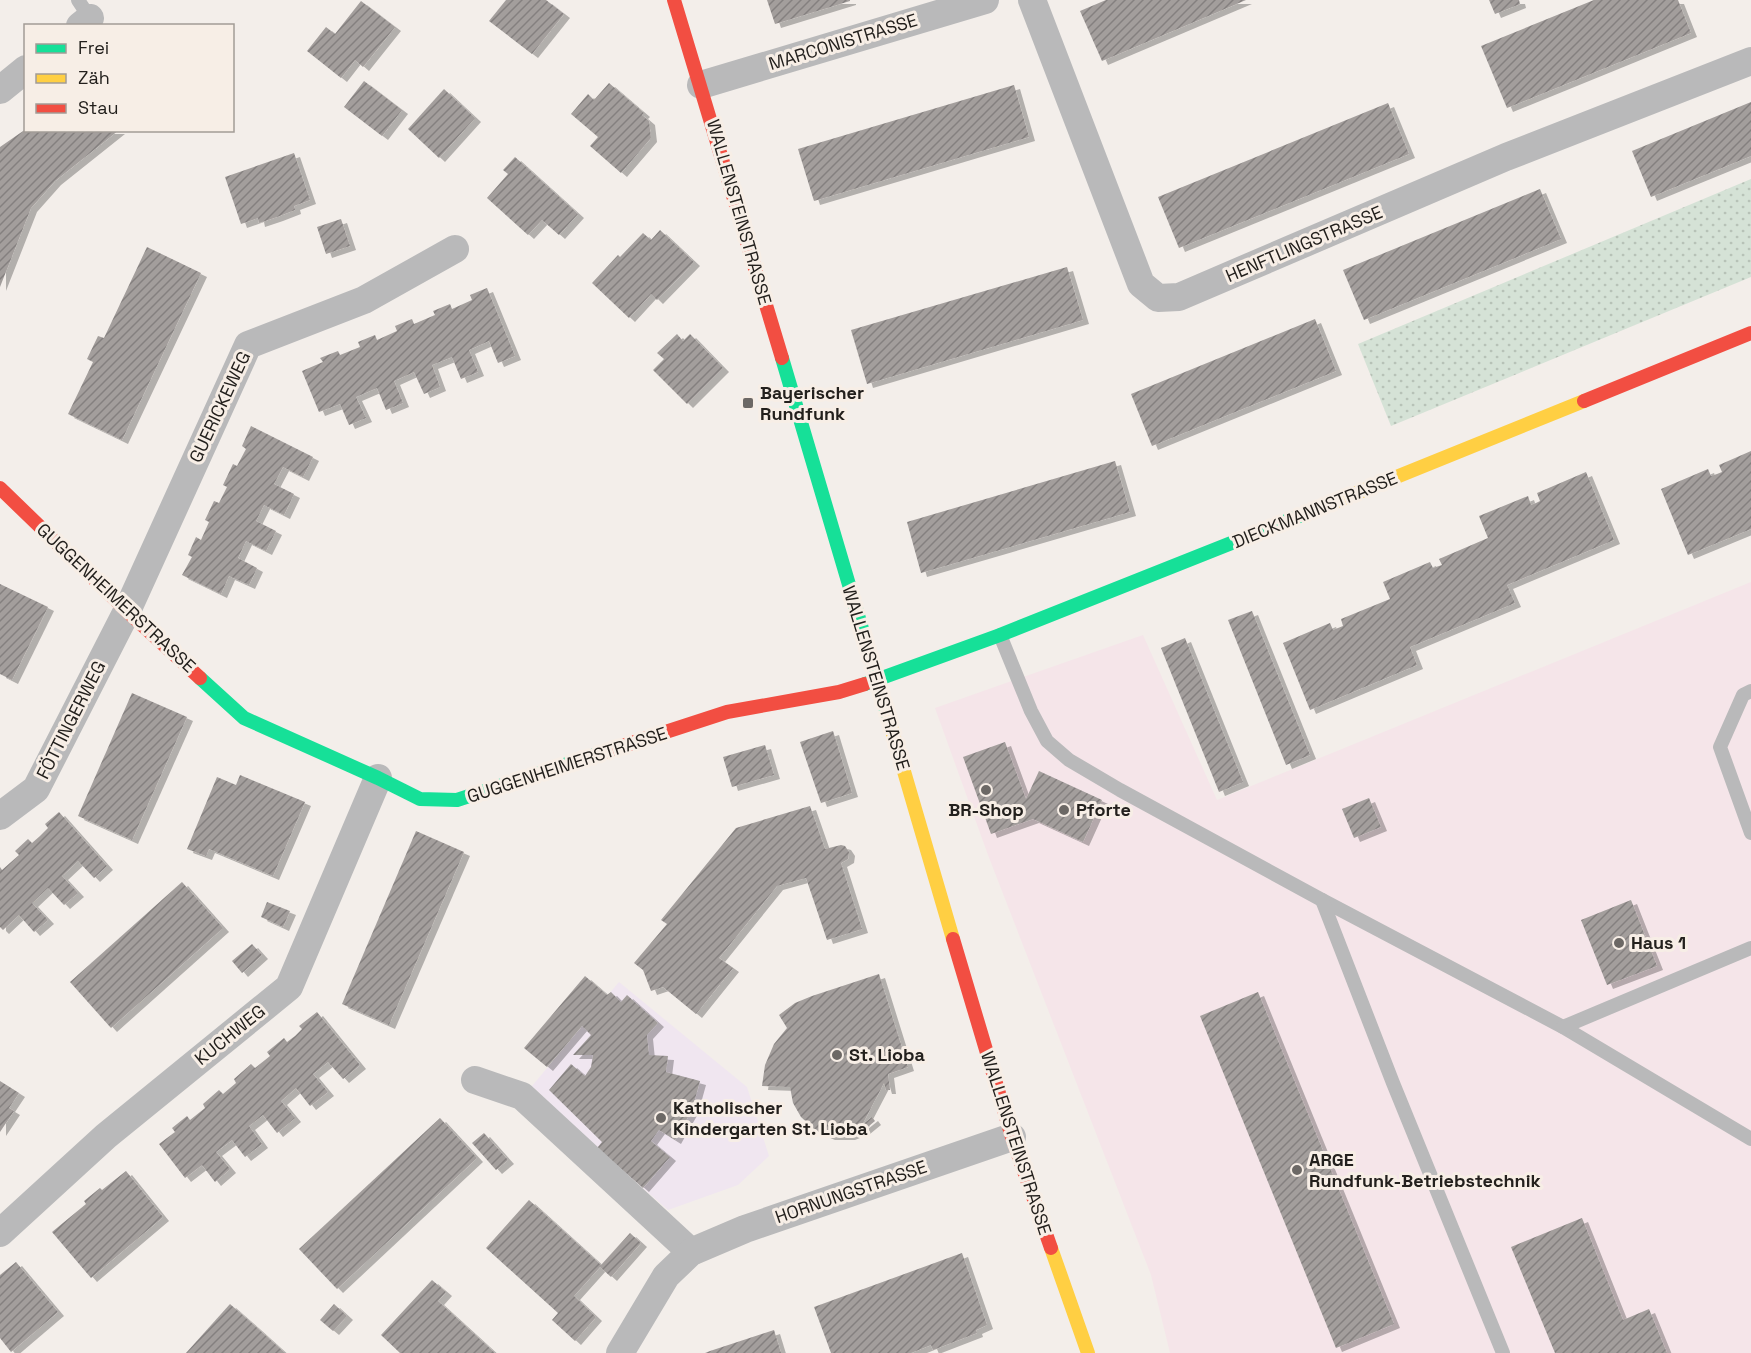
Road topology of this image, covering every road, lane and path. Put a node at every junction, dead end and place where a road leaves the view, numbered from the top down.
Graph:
1 (674, 0) edge
2 (984, 0) edge
3 (1032, 0) edge
4 (1751, 61) edge
5 (24, 71) edge
6 (701, 85) junction
7 (0, 90) edge
8 (455, 249) dead end
9 (1751, 333) edge
10 (0, 488) edge
11 (127, 611) junction
12 (1000, 635) junction
13 (877, 680) junction
14 (1751, 691) edge
15 (378, 778) junction
16 (0, 816) edge
17 (1751, 833) edge
18 (1322, 900) junction
19 (1751, 948) edge
20 (1563, 1027) junction
21 (475, 1080) dead end
22 (1012, 1137) junction
23 (1751, 1139) edge
24 (0, 1233) edge
25 (692, 1252) junction
26 (620, 1353) edge
27 (1088, 1353) edge
28 (1503, 1353) edge

1 - 6 street, WALLENSTEINSTRASSE
2 - 6 street, MARCONISTRASSE
3 - 4 street, HENFTLINGSTRASSE
5 - 7 street
6 - 13 street, WALLENSTEINSTRASSE
8 - 11 street, GUERICKEWEG
9 - 12 street, DIECKMANNSTRASSE
10 - 11 street, GUGGENHEIMERSTRASSE
11 - 15 street, GUGGENHEIMERSTRASSE
11 - 16 street, FÖTTINGERWEG
12 - 13 street, DIECKMANNSTRASSE
12 - 18 lane
13 - 15 street, GUGGENHEIMERSTRASSE
13 - 22 street, WALLENSTEINSTRASSE
14 - 17 lane
15 - 24 street, KUCHWEG
18 - 20 lane
18 - 28 lane
19 - 20 lane
20 - 23 lane
21 - 25 street
22 - 25 street, HORNUNGSTRASSE
22 - 27 street, WALLENSTEINSTRASSE
25 - 26 street, HORNUNGSTRASSE

